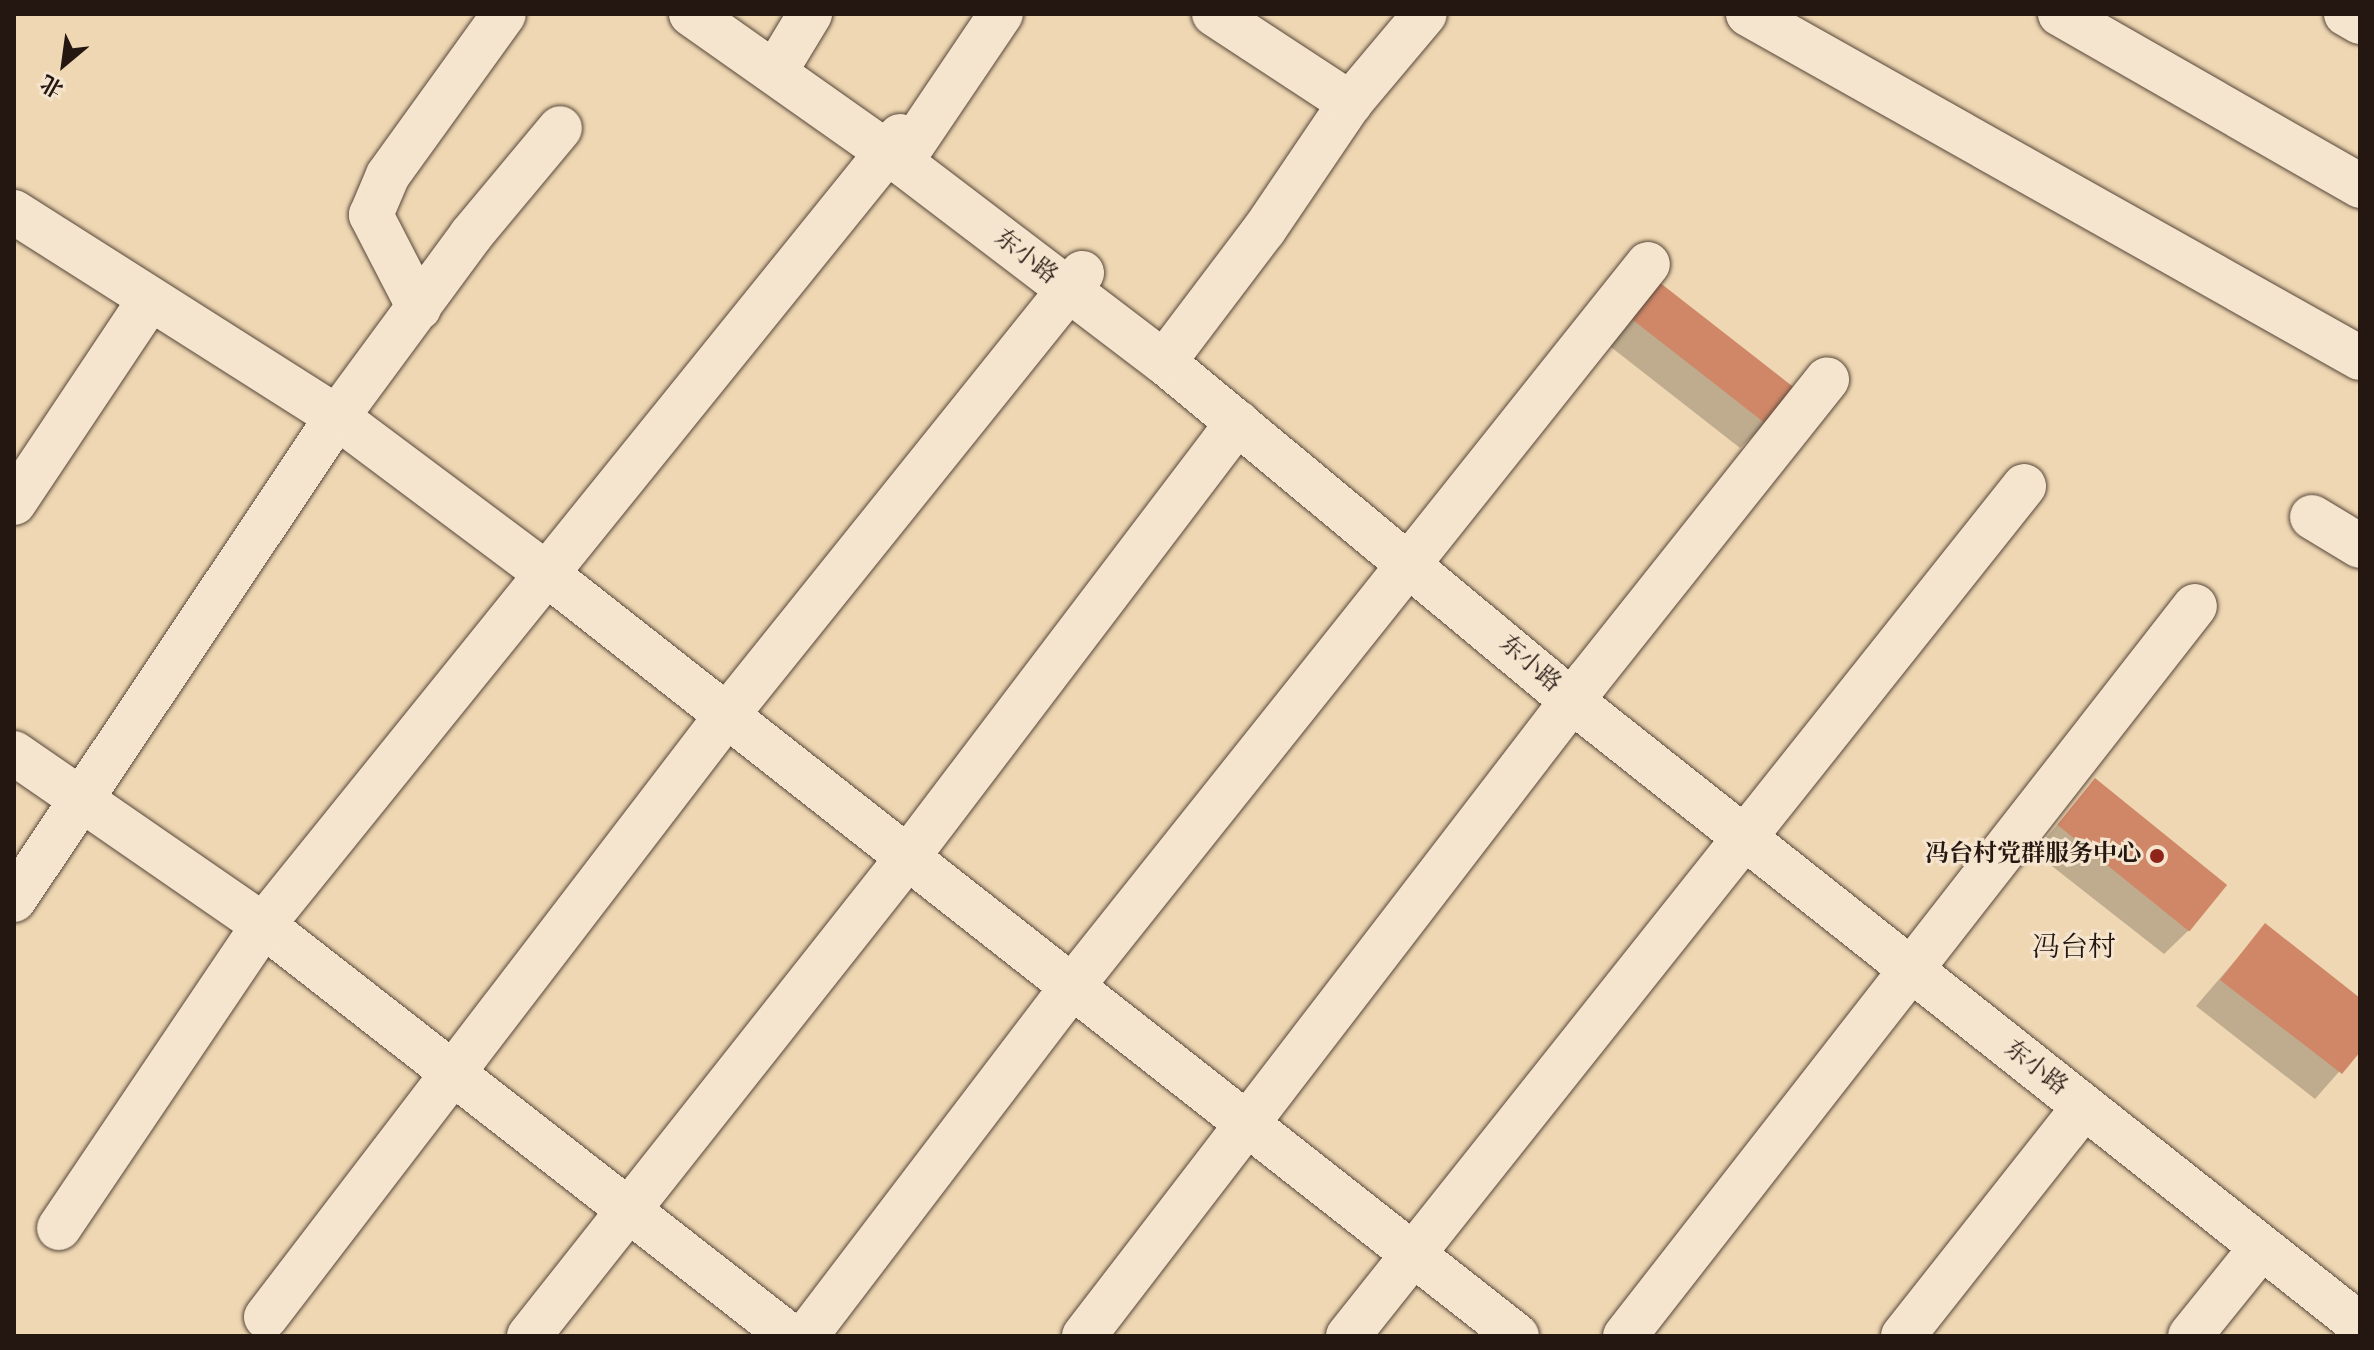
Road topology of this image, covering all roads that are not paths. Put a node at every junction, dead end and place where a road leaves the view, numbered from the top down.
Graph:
1 (504, 14) edge
2 (691, 14) edge
3 (725, 14) edge
4 (810, 14) edge
5 (1001, 14) edge
6 (1214, 14) edge
7 (1425, 14) edge
8 (1748, 14) edge
9 (2060, 14) edge
10 (2346, 14) edge
11 (2360, 22) edge
12 (780, 64) junction
13 (1350, 103) junction
14 (560, 128) dead end
15 (901, 149) junction
16 (2360, 186) edge
17 (14, 212) edge
18 (1648, 264) dead end
19 (1076, 282) junction
20 (150, 299) junction
21 (419, 308) junction
22 (1171, 353) junction
23 (2360, 358) edge
24 (1827, 380) dead end
25 (337, 417) junction
26 (1238, 422) junction
27 (2024, 486) dead end
28 (14, 503) edge
29 (2312, 517) dead end
30 (2360, 546) edge
31 (1414, 552) junction
32 (548, 575) junction
33 (2195, 606) dead end
34 (1580, 691) junction
35 (727, 715) junction
36 (14, 753) edge
37 (81, 799) junction
38 (1749, 828) junction
39 (907, 858) junction
40 (14, 900) edge
41 (263, 925) junction
42 (1919, 964) junction
43 (1070, 989) junction
44 (455, 1073) junction
45 (2083, 1108) junction
46 (1247, 1127) junction
47 (628, 1209) junction
48 (59, 1228) dead end
49 (2261, 1248) junction
50 (1411, 1255) junction
51 (2360, 1303) edge
52 (266, 1317) dead end
53 (2360, 1325) edge
54 (529, 1336) edge
55 (790, 1336) edge
56 (806, 1336) edge
57 (1084, 1336) edge
58 (1348, 1336) edge
59 (1517, 1336) edge
60 (1625, 1336) edge
61 (1903, 1336) edge
62 (2190, 1336) edge

1 - 21 street
2 - 12 street, 东小路
3 - 12 street, 东小路
4 - 12 street
5 - 15 street
6 - 13 street
7 - 13 street
8 - 23 street
9 - 16 street
10 - 11 street
12 - 15 street, 东小路
13 - 22 street
14 - 21 street
15 - 19 street, 东小路
15 - 32 street
17 - 20 street
18 - 31 street
19 - 22 street, 东小路
19 - 35 street
20 - 25 street
20 - 28 street
21 - 25 street
22 - 26 street, 东小路
22 - 31 street, 东小路
24 - 34 street
25 - 32 street
25 - 37 street
26 - 31 street, 东小路
26 - 39 street
27 - 38 street
29 - 30 street
31 - 34 street, 东小路
31 - 43 street
32 - 35 street
32 - 41 street
33 - 42 street
34 - 38 street, 东小路
34 - 46 street
35 - 39 street
35 - 44 street
36 - 37 street
37 - 40 street
37 - 41 street
38 - 42 street, 东小路
38 - 50 street
39 - 43 street
39 - 47 street
41 - 44 street
41 - 48 street
42 - 45 street, 东小路
42 - 51 street, 东小路
42 - 60 street
43 - 46 street
43 - 56 street
44 - 47 street
44 - 52 street
45 - 49 street, 东小路
45 - 61 street
46 - 50 street
46 - 57 street
47 - 54 street
47 - 55 street
49 - 53 street, 东小路
49 - 62 street
50 - 58 street
50 - 59 street

